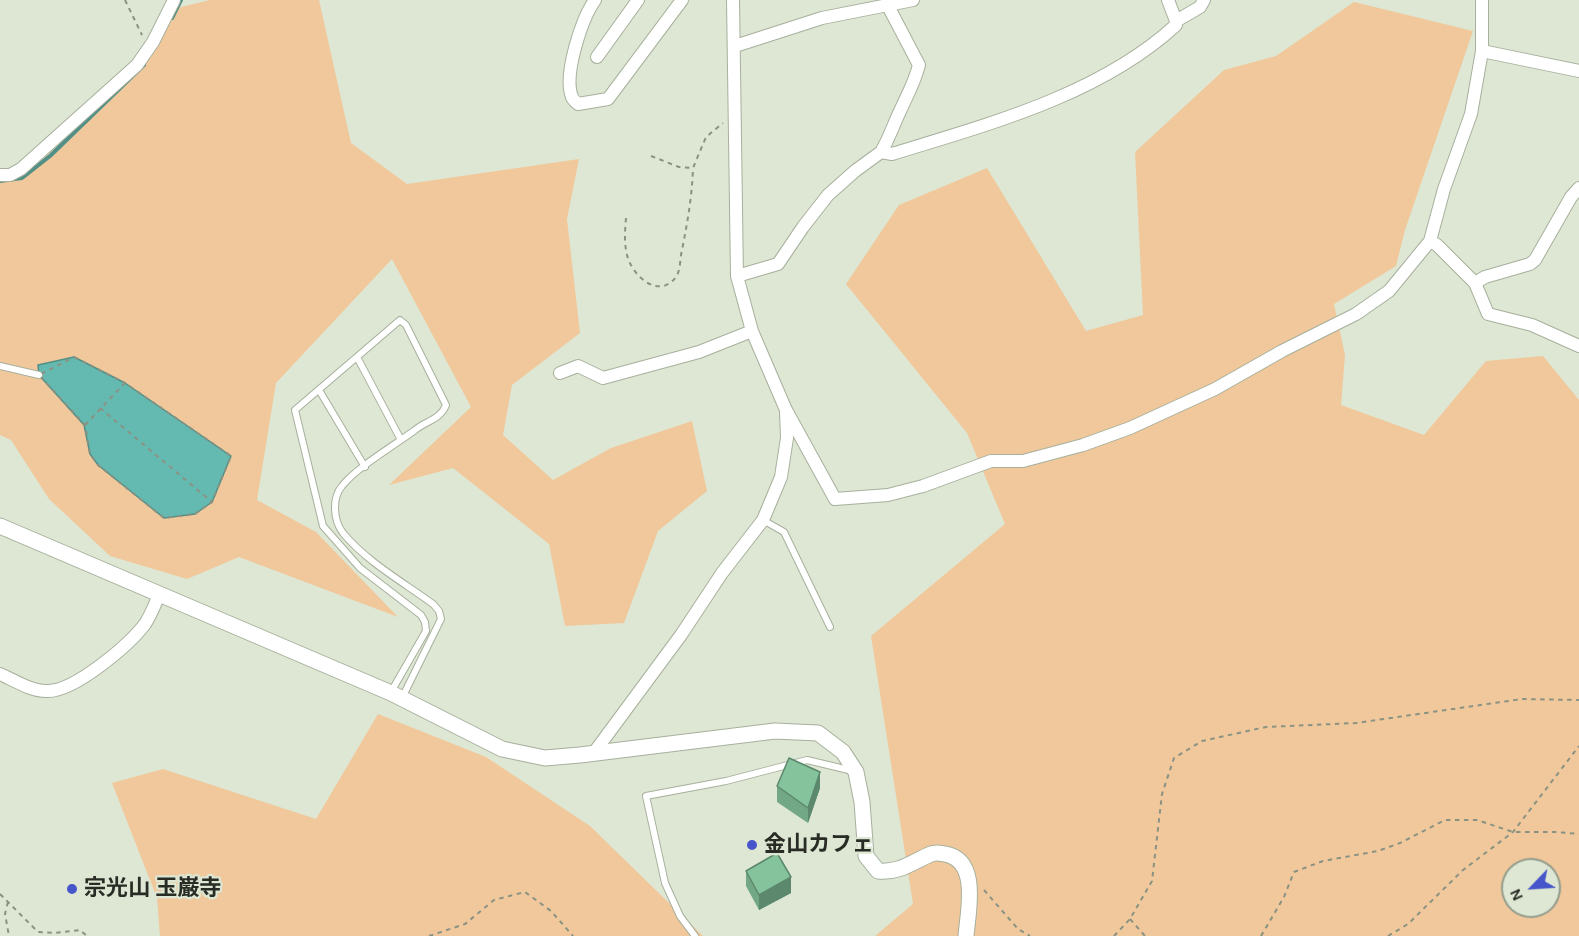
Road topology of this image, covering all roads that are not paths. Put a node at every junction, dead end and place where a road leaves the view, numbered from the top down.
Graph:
1 (174, 0) edge
2 (595, 0) edge
3 (638, 0) edge
4 (682, 0) edge
5 (733, 0) edge
6 (913, 0) edge
7 (1168, 0) edge
8 (1204, 0) edge
9 (1482, 0) edge
10 (887, 4) junction
11 (1176, 21) junction
12 (735, 46) junction
13 (1482, 51) junction
14 (597, 57) dead end
15 (1579, 71) edge
16 (881, 152) junction
17 (0, 175) edge
18 (1579, 189) edge
19 (1430, 241) junction
20 (737, 276) junction
21 (1475, 283) junction
22 (752, 331) junction
23 (1579, 346) edge
24 (357, 357) junction
25 (0, 366) edge
26 (560, 373) dead end
27 (39, 375) road end
28 (319, 390) junction
29 (786, 410) junction
30 (401, 440) junction
31 (364, 467) junction
32 (763, 520) junction
33 (0, 526) edge
34 (159, 595) junction
35 (830, 627) dead end
36 (0, 674) edge
37 (397, 696) junction
38 (593, 754) junction
39 (856, 772) junction
40 (695, 936) edge
41 (966, 936) edge

1 - 17 street
2 - 4 street
3 - 14 street
5 - 12 street
6 - 10 street
7 - 11 street
8 - 11 street
9 - 13 street
10 - 12 street
10 - 16 street
11 - 16 street
12 - 20 street
13 - 15 street
13 - 19 street
16 - 20 street
18 - 21 street
19 - 21 street
19 - 29 street
20 - 22 street
21 - 23 street
22 - 26 street
22 - 29 street
24 - 28 lane
24 - 30 lane
24 - 30 lane
25 - 27 lane
28 - 31 lane
28 - 37 lane
29 - 32 street
30 - 31 lane
31 - 37 lane
32 - 35 lane
32 - 38 street
33 - 34 street
34 - 36 street
34 - 37 street
37 - 38 street
38 - 39 street
39 - 40 lane
39 - 41 street

